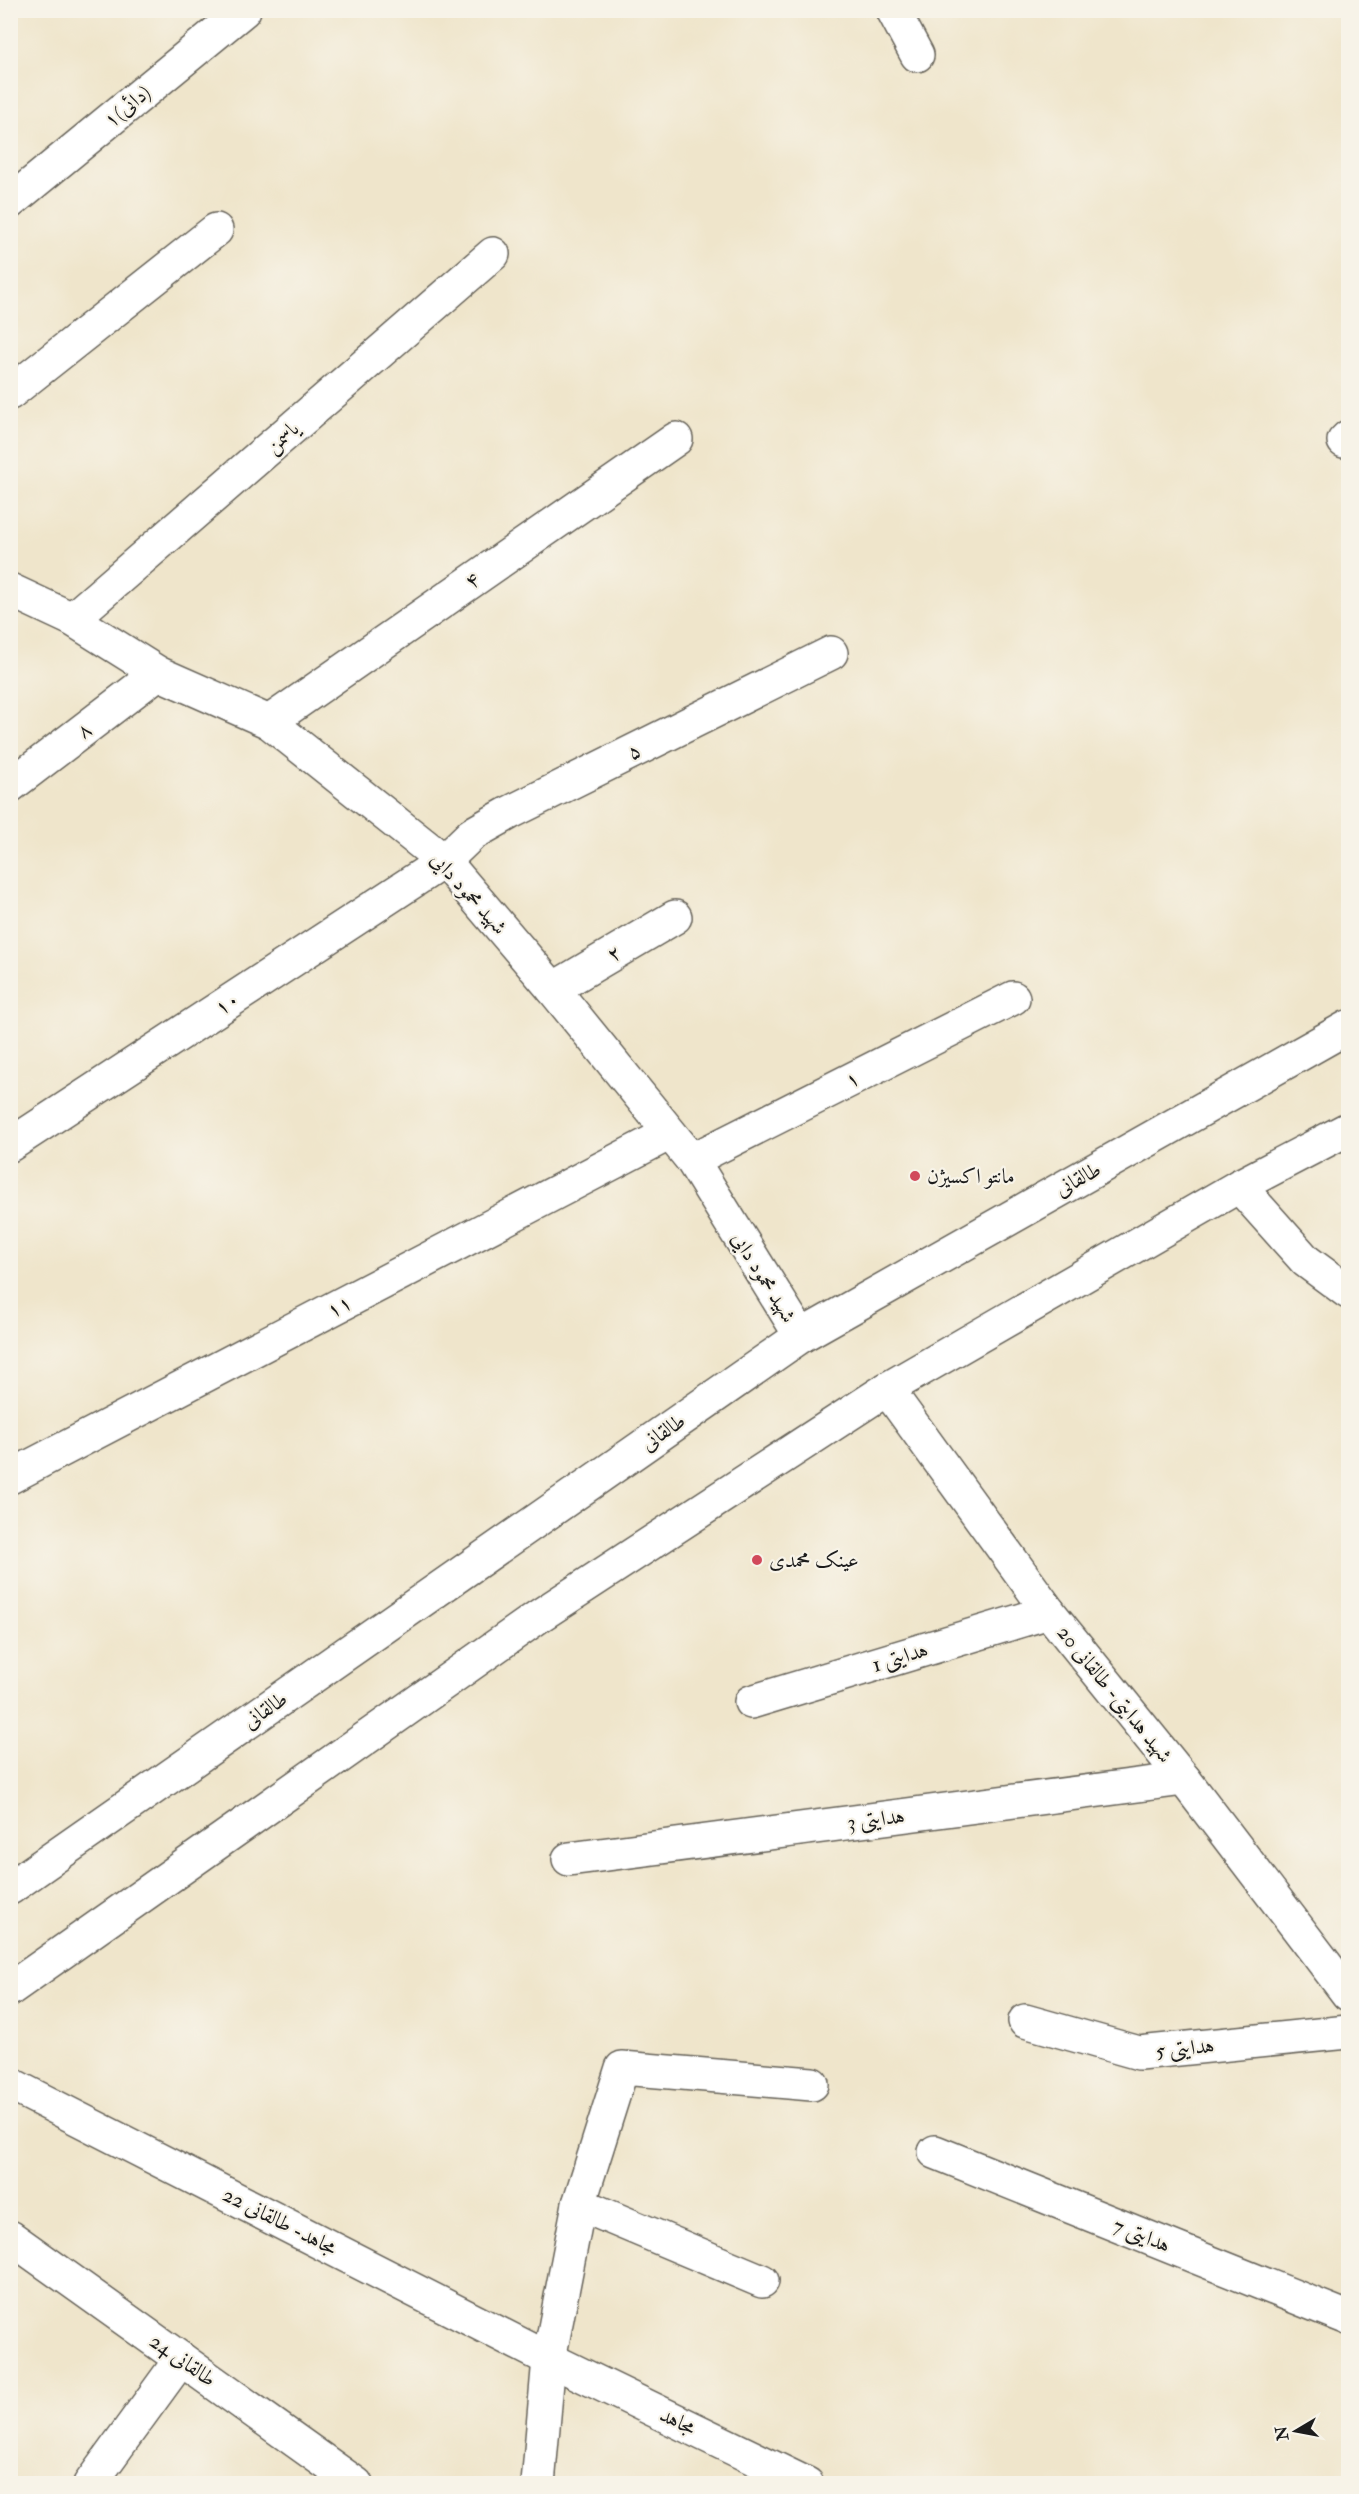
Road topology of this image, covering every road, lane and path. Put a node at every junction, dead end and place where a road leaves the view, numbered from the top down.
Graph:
1 (244, 10) edge
2 (893, 10) edge
3 (917, 55) dead end
4 (10, 202) edge
5 (216, 230) dead end
6 (493, 254) dead end
7 (10, 393) edge
8 (676, 439) dead end
9 (10, 590) edge
10 (72, 619) junction
11 (831, 653) dead end
12 (158, 674) junction
13 (269, 722) junction
14 (10, 786) edge
15 (444, 861) junction
16 (675, 917) dead end
17 (553, 989) junction
18 (1013, 998) dead end
19 (1348, 1027) edge
20 (1348, 1129) edge
21 (668, 1134) junction
22 (10, 1146) edge
23 (692, 1160) junction
24 (1239, 1186) junction
25 (1348, 1292) edge
26 (801, 1336) junction
27 (887, 1389) junction
28 (10, 1477) edge
29 (1048, 1612) junction
30 (751, 1702) dead end
31 (1184, 1779) junction
32 (569, 1860) dead end
33 (10, 1887) edge
34 (10, 1989) edge
35 (1348, 1994) edge
36 (1024, 2020) dead end
37 (1348, 2032) edge
38 (10, 2084) edge
39 (812, 2084) dead end
40 (935, 2152) dead end
41 (579, 2204) junction
42 (10, 2237) edge
43 (762, 2281) dead end
44 (1348, 2318) edge
45 (181, 2359) junction
46 (549, 2359) junction
47 (90, 2484) edge
48 (356, 2484) edge
49 (538, 2484) edge
50 (807, 2484) edge

1 - 4 street, ۱(دائی)
2 - 3 street
5 - 7 street
6 - 10 street, یاسمن
8 - 13 street, ۴
9 - 10 street, شهید محمود دایی
10 - 12 street, شهید محمود دایی
11 - 15 street, ۵
12 - 13 street, شهید محمود دایی
12 - 14 street, ۸
13 - 15 street, شهید محمود دایی
15 - 17 street, شهید محمود دایی
15 - 22 street, ۱۰
16 - 17 street, ۲
17 - 21 street, شهید محمود دایی
18 - 23 street, ۱
19 - 26 street, طالقانی
20 - 24 street
21 - 23 street, شهید محمود دایی
21 - 28 street, ۱۱
23 - 26 street, شهید محمود دایی
24 - 25 street
24 - 27 street
26 - 33 street, طالقانی
27 - 29 street, شهید هدایتی- طالقانی 20
27 - 34 street
29 - 30 street, هدایتی 1
29 - 31 street, شهید هدایتی- طالقانی 20
31 - 32 street, هدایتی 3
31 - 35 street, شهید هدایتی- طالقانی 20
36 - 37 street, هدایتی 5
38 - 46 street, مجاهد- طالقانی 22
39 - 41 street
40 - 44 street, هدایتی 7
41 - 43 street
41 - 46 street
42 - 45 street, طالقانی 24
45 - 47 street
45 - 48 street, طالقانی 24
46 - 49 street
46 - 50 street, مجاهد

